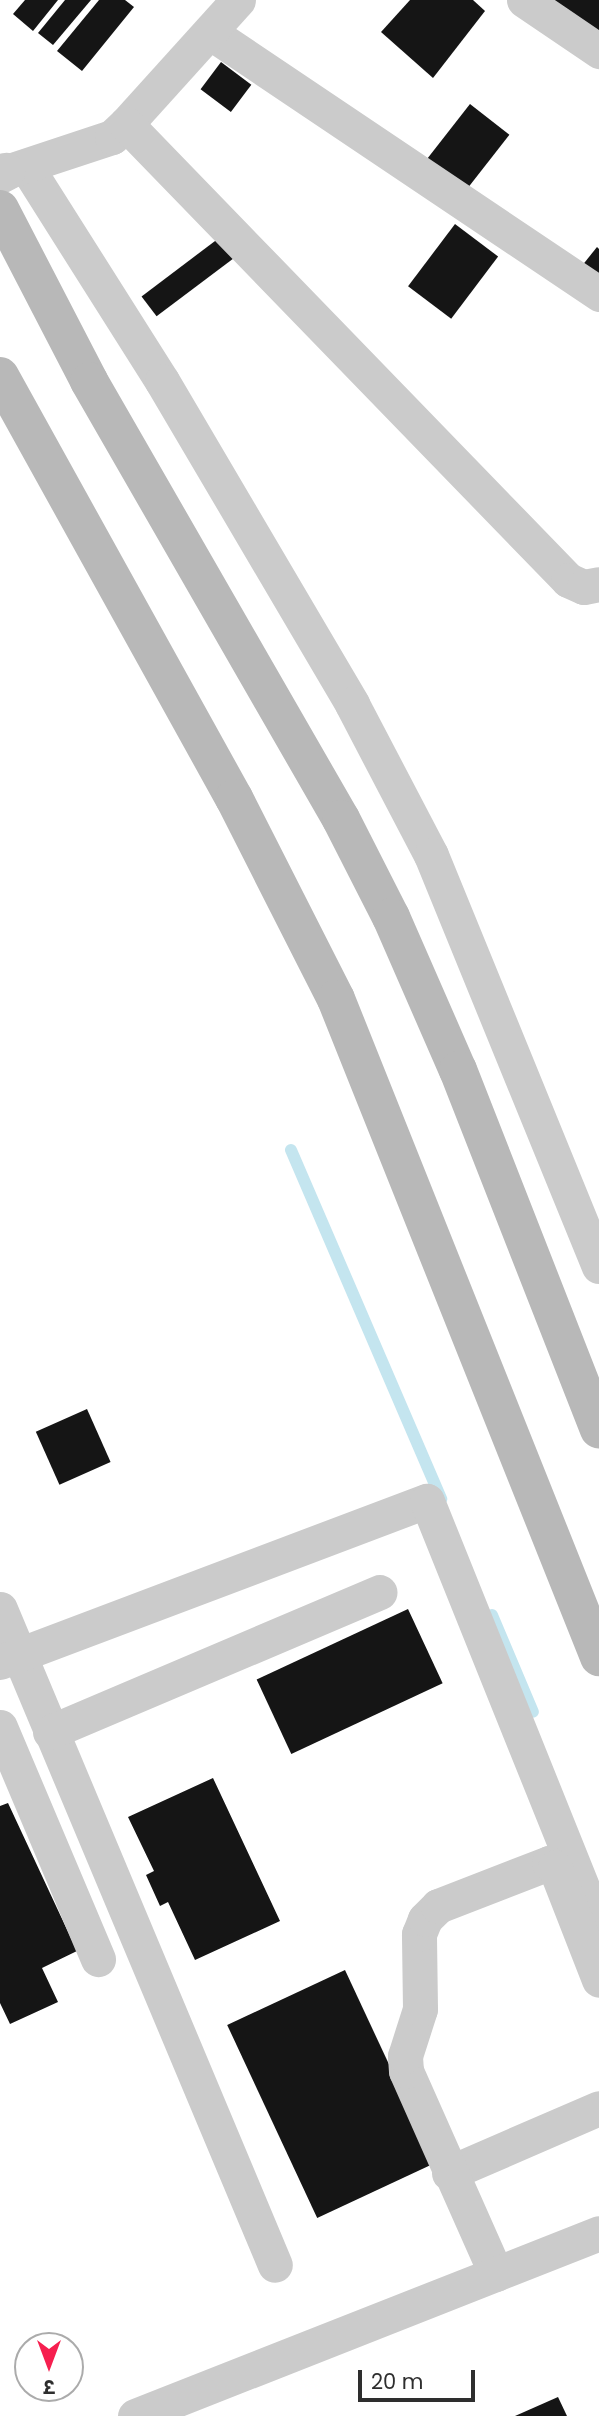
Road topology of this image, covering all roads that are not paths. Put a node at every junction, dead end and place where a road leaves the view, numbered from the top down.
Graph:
1 (238, 0) edge
2 (524, 0) edge
3 (211, 33) junction
4 (599, 51) edge
5 (126, 124) junction
6 (11, 171) edge
7 (0, 209) edge
8 (599, 294) edge
9 (0, 376) edge
10 (599, 584) edge
11 (599, 1266) edge
12 (599, 1429) edge
13 (380, 1592) dead end
14 (0, 1608) edge
15 (599, 1657) edge
16 (9, 1659) edge
17 (0, 1727) edge
18 (50, 1731) junction
19 (12, 1787) edge
20 (599, 1928) edge
21 (98, 1959) dead end
22 (599, 1980) edge
23 (599, 2108) edge
24 (449, 2173) junction
25 (599, 2233) edge
26 (275, 2265) dead end
27 (496, 2274) junction
28 (135, 2416) edge

1 - 3 street
2 - 4 street
3 - 5 street
3 - 8 street
5 - 6 street
5 - 10 street
6 - 11 street
7 - 12 main road
9 - 15 main road
13 - 18 street
14 - 16 street
16 - 18 street
16 - 20 street
17 - 19 street
18 - 26 street
19 - 21 street
22 - 24 street
23 - 24 street
24 - 27 street
25 - 27 street
27 - 28 street

